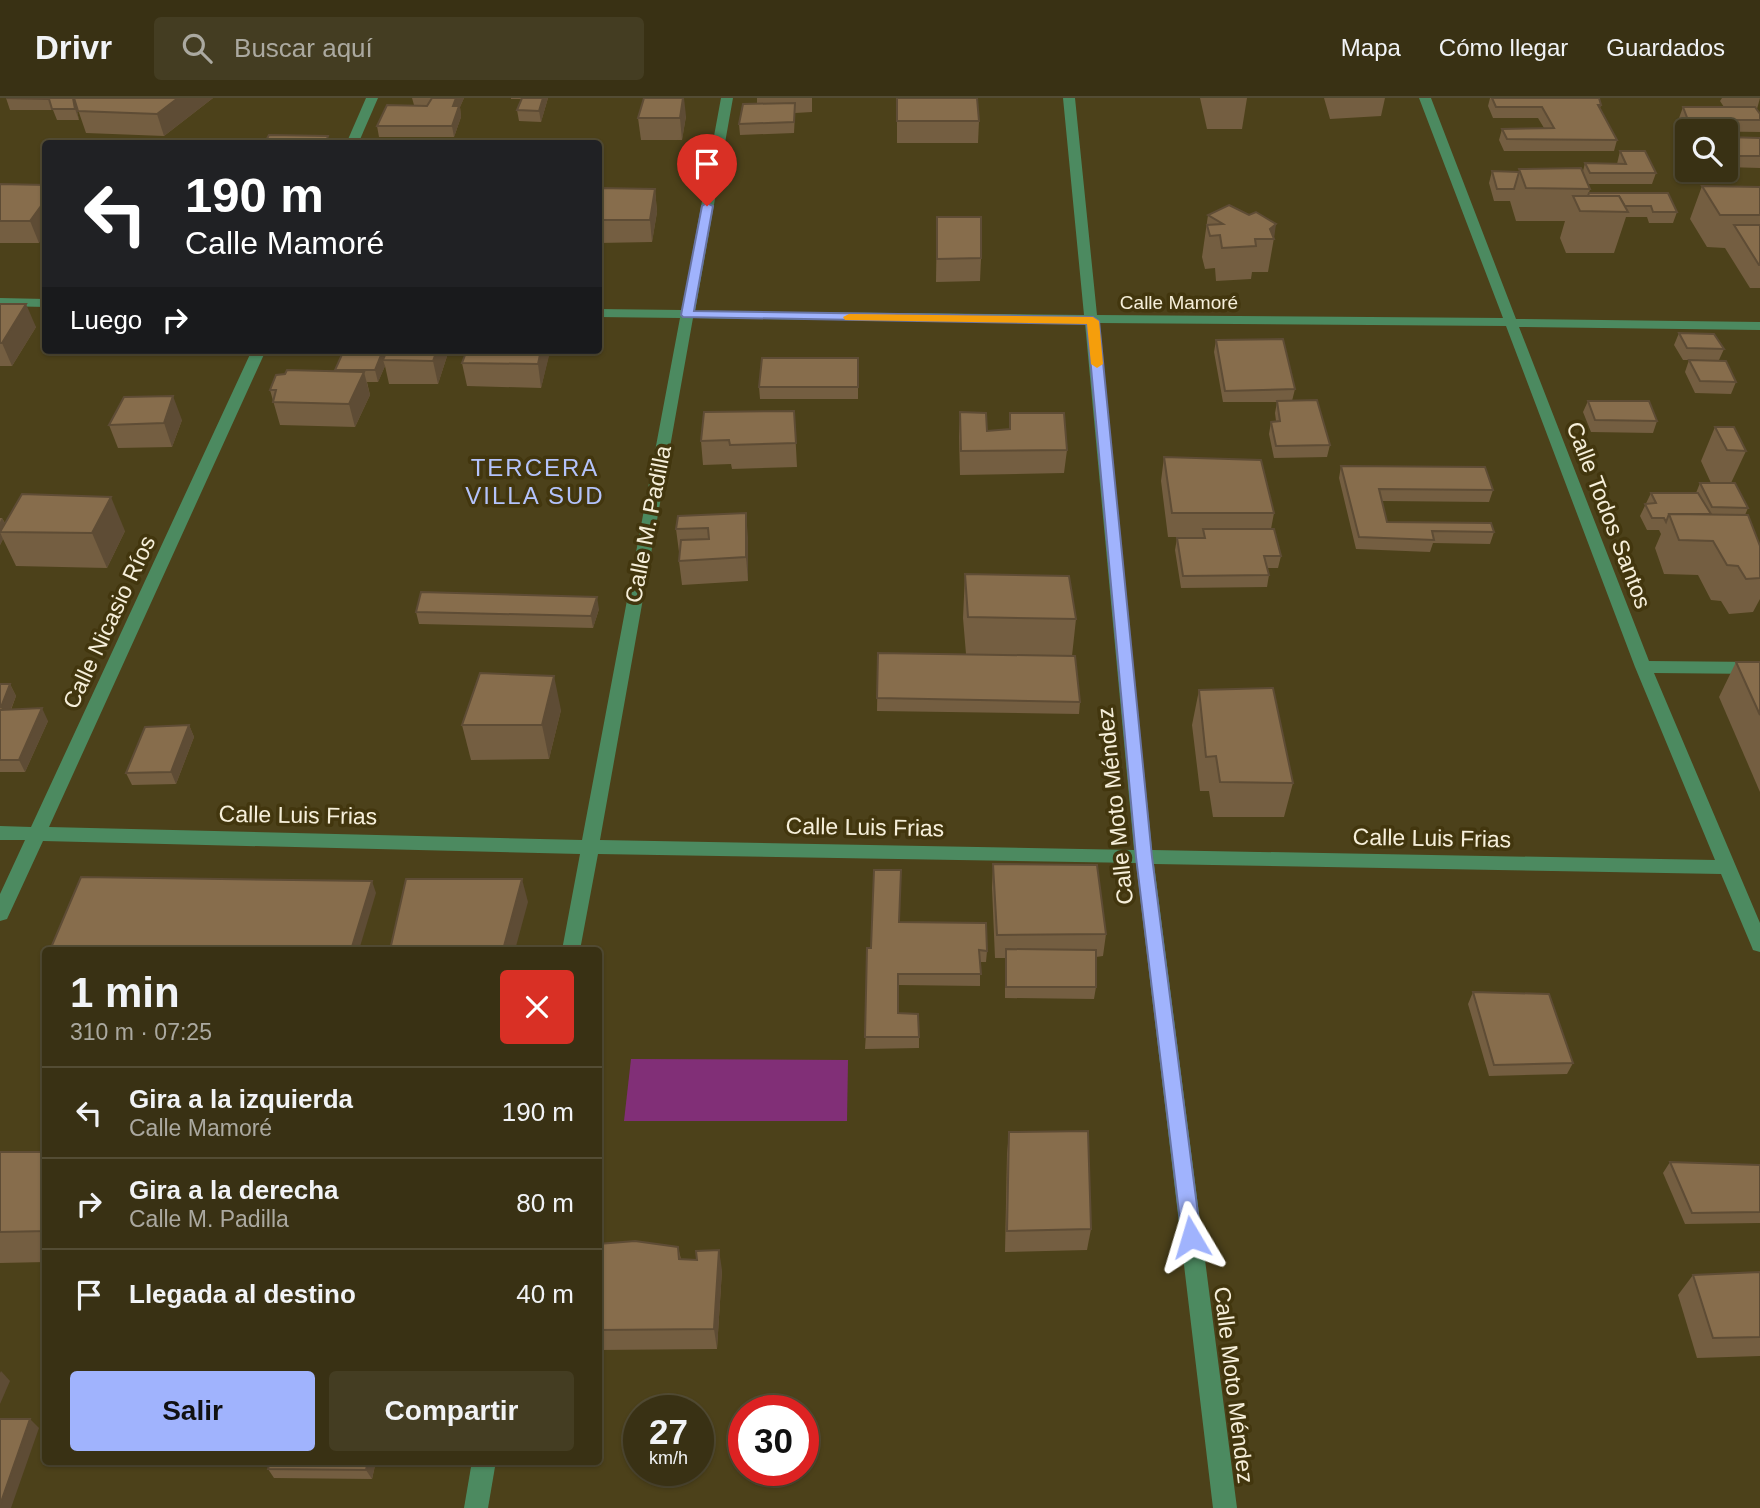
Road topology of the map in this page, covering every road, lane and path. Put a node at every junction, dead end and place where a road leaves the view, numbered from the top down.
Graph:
1 (372, 98) edge
2 (727, 98) edge
3 (1069, 98) edge
4 (1425, 98) edge
5 (354, 140) edge
6 (0, 302) edge
7 (42, 303) edge
8 (602, 313) edge
9 (687, 315) junction
10 (1093, 321) junction
11 (1511, 322) junction
12 (1760, 326) edge
13 (257, 354) edge
14 (1643, 667) junction
15 (1760, 668) edge
16 (0, 833) edge
17 (37, 833) junction
18 (588, 847) junction
19 (1144, 857) junction
20 (1730, 867) junction
21 (0, 914) edge
22 (1760, 945) edge
23 (571, 947) edge
24 (483, 1465) edge
25 (476, 1508) edge
26 (1225, 1508) edge

1 - 5 street
2 - 9 street, Calle M. Padilla
3 - 10 street, Calle Moto Méndez
4 - 11 street, Calle Todos Santos
6 - 7 street
8 - 9 street, Calle Mamoré
9 - 10 street, Calle Mamoré
9 - 18 street, Calle M. Padilla
10 - 11 street, Calle Mamoré
10 - 19 street, Calle Moto Méndez
11 - 12 street, Calle Mamoré
11 - 14 street, Calle Todos Santos
13 - 17 street, Calle Nicasio Ríos
14 - 15 street
14 - 20 street, Calle Todos Santos
16 - 17 street, Calle Luis Frias
17 - 18 street, Calle Luis Frias
17 - 21 street, Calle Nicasio Ríos
18 - 19 street, Calle Luis Frias
18 - 23 street, Calle M. Padilla
19 - 20 street, Calle Luis Frias
19 - 26 street, Calle Moto Méndez
20 - 22 street, Calle Todos Santos
24 - 25 street

